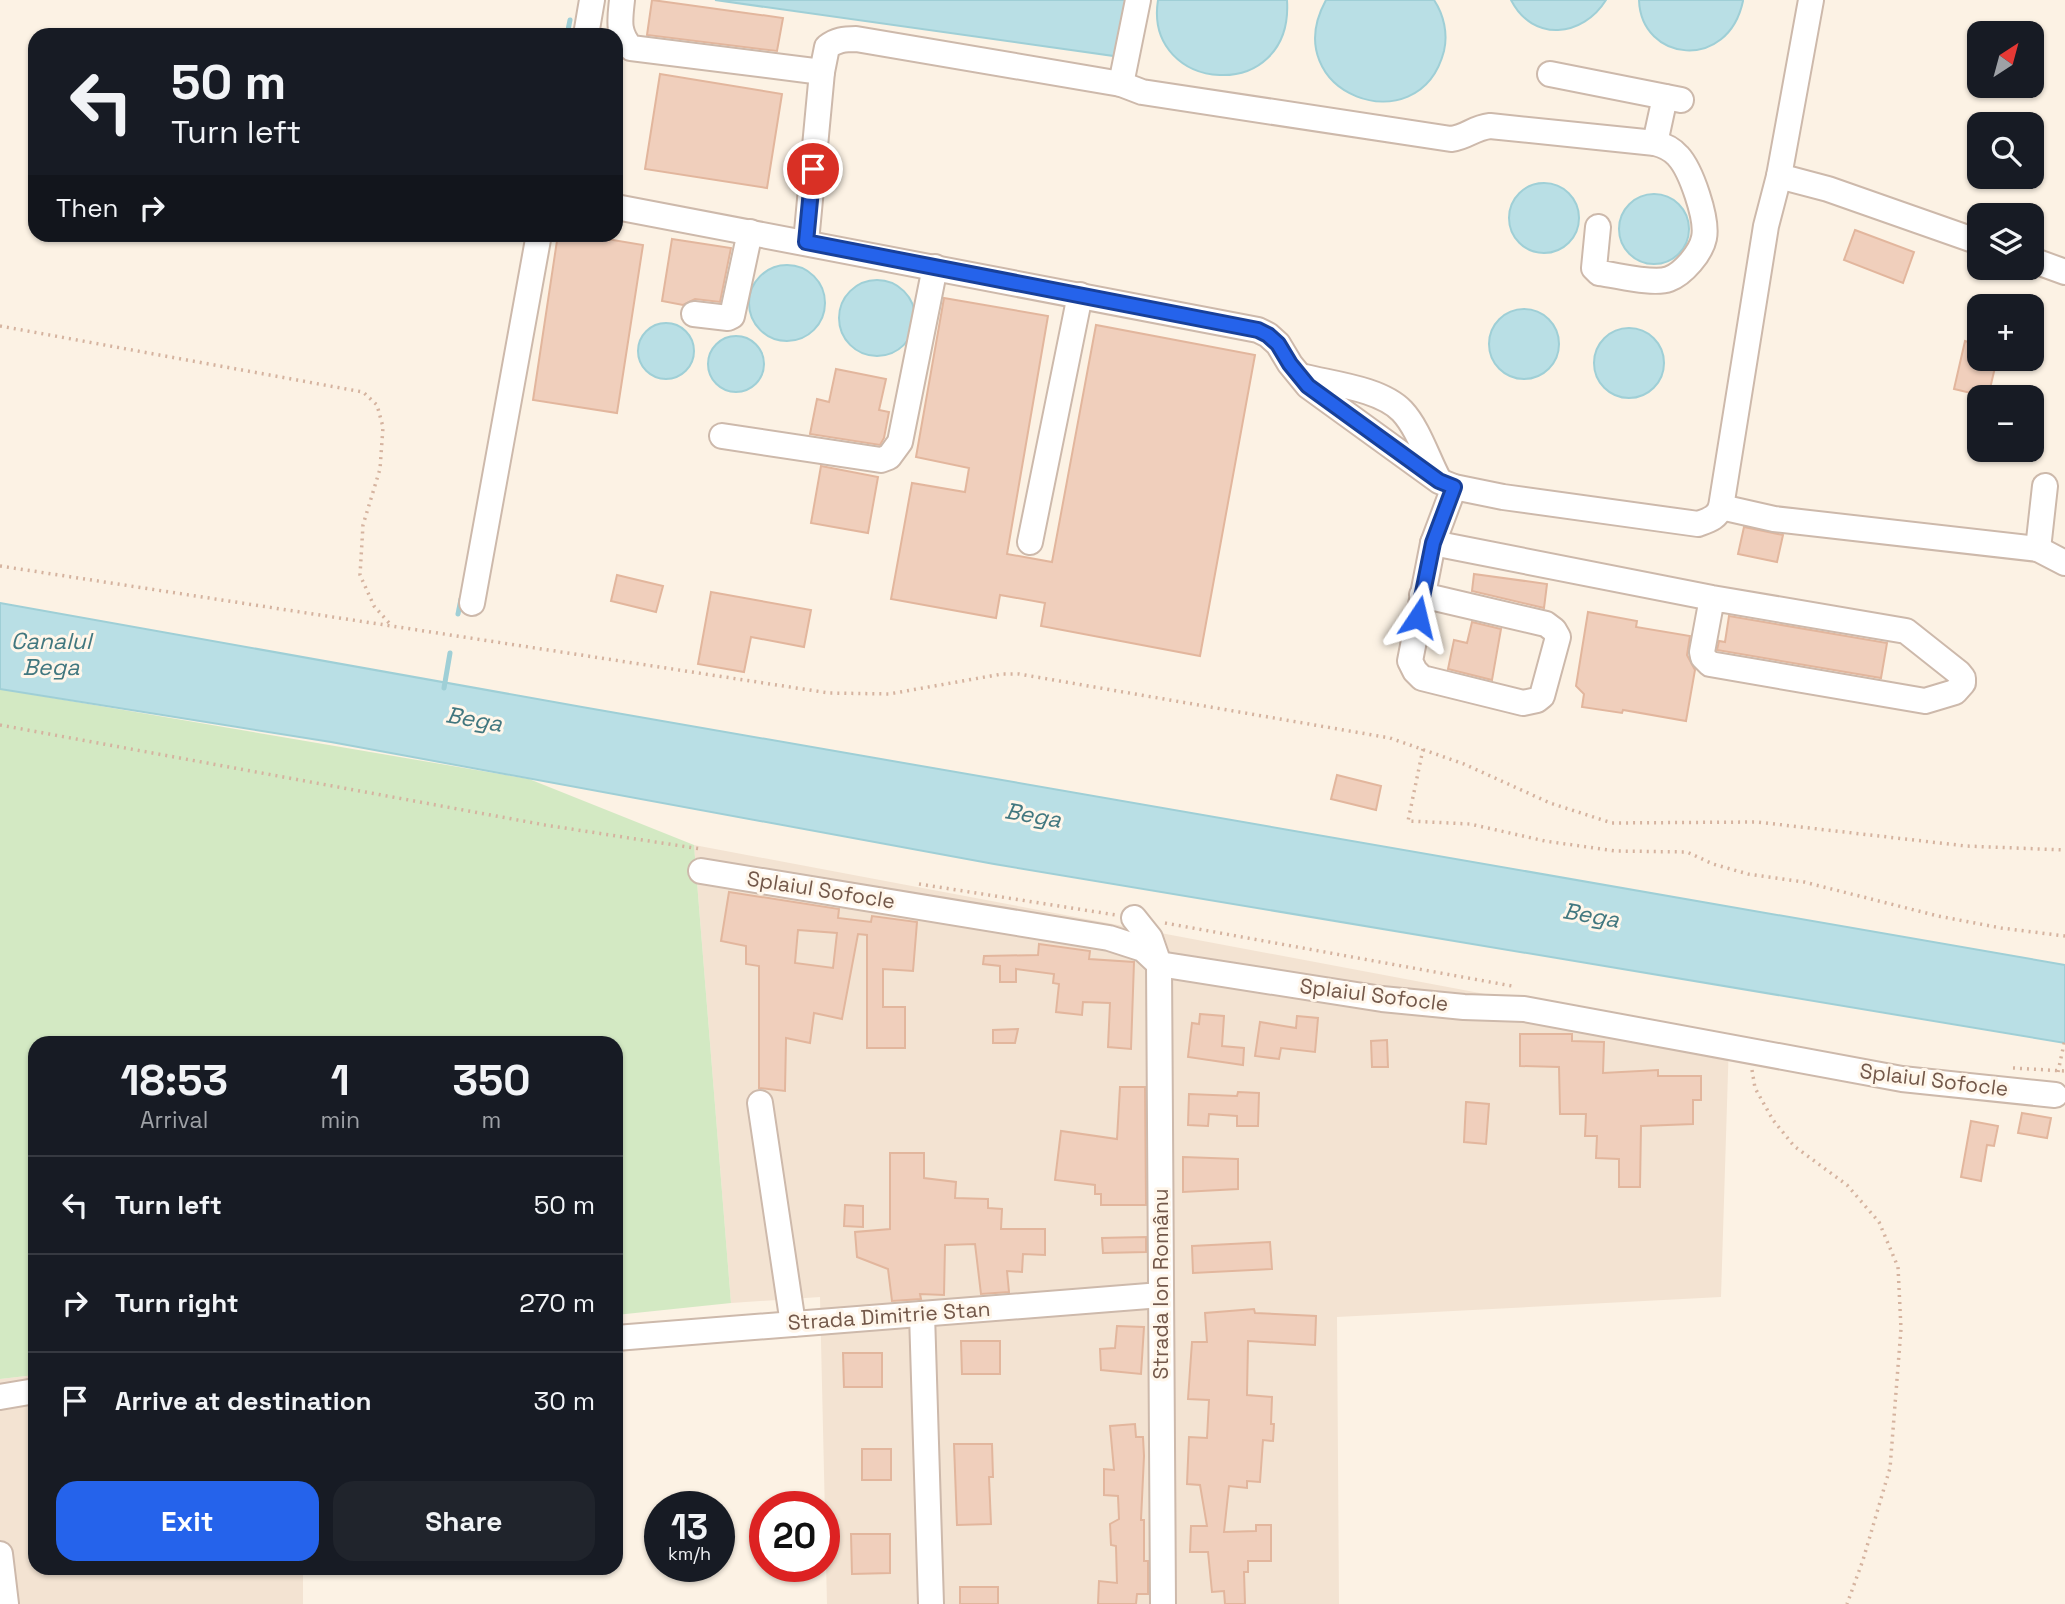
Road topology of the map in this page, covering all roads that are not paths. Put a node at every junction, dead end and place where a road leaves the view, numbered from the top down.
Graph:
1 (592, 0) edge
2 (622, 0) edge
3 (1138, 0) edge
4 (1811, 0) edge
5 (587, 28) edge
6 (619, 28) edge
7 (623, 37) edge
8 (822, 72) junction
9 (1550, 74) dead end
10 (1121, 84) junction
11 (1655, 143) junction
12 (1779, 176) junction
13 (623, 208) edge
14 (1598, 227) dead end
15 (750, 232) junction
16 (1967, 238) edge
17 (538, 242) edge
18 (806, 242) junction
19 (2044, 264) edge
20 (935, 267) junction
21 (2065, 272) edge
22 (1080, 295) junction
23 (694, 314) dead end
24 (1300, 376) junction
25 (722, 436) dead end
26 (1447, 484) junction
27 (2045, 486) dead end
28 (1721, 507) junction
29 (1030, 542) dead end
30 (1433, 543) junction
31 (2038, 549) junction
32 (2065, 563) edge
33 (1422, 595) junction
34 (1712, 598) junction
35 (472, 603) dead end
36 (701, 860) road end
37 (1134, 918) road end
38 (1159, 964) junction
39 (2055, 1095) dead end
40 (760, 1103) dead end
41 (1161, 1295) junction
42 (922, 1314) junction
43 (793, 1324) junction
44 (623, 1337) edge
45 (28, 1392) edge
46 (0, 1397) edge
47 (0, 1554) edge
48 (6, 1604) edge
49 (930, 1604) edge
50 (1163, 1604) edge

1 - 5 street
2 - 6 street
3 - 10 street
4 - 12 street
7 - 8 street
8 - 10 street
8 - 18 street
9 - 11 street
10 - 11 street
11 - 14 street
12 - 16 street
12 - 28 street
13 - 15 street
15 - 18 street
15 - 23 street
17 - 35 street
18 - 20 street
19 - 21 street
20 - 22 street
20 - 25 street
22 - 24 street
22 - 29 street
24 - 26 street
24 - 26 street
26 - 28 street
26 - 30 street
27 - 31 street
28 - 31 street
30 - 33 street
30 - 34 street
31 - 32 street
33 - 33 street
34 - 34 street
36 - 38 street, Splaiul Sofocle
37 - 38 street
38 - 39 street, Splaiul Sofocle
38 - 41 street, Strada Ion Românu
40 - 43 street
41 - 42 street, Strada Dimitrie Stan
41 - 50 street, Strada Ion Românu
42 - 43 street, Strada Dimitrie Stan
42 - 49 street
43 - 44 street, Strada Dimitrie Stan
45 - 46 street
47 - 48 street

